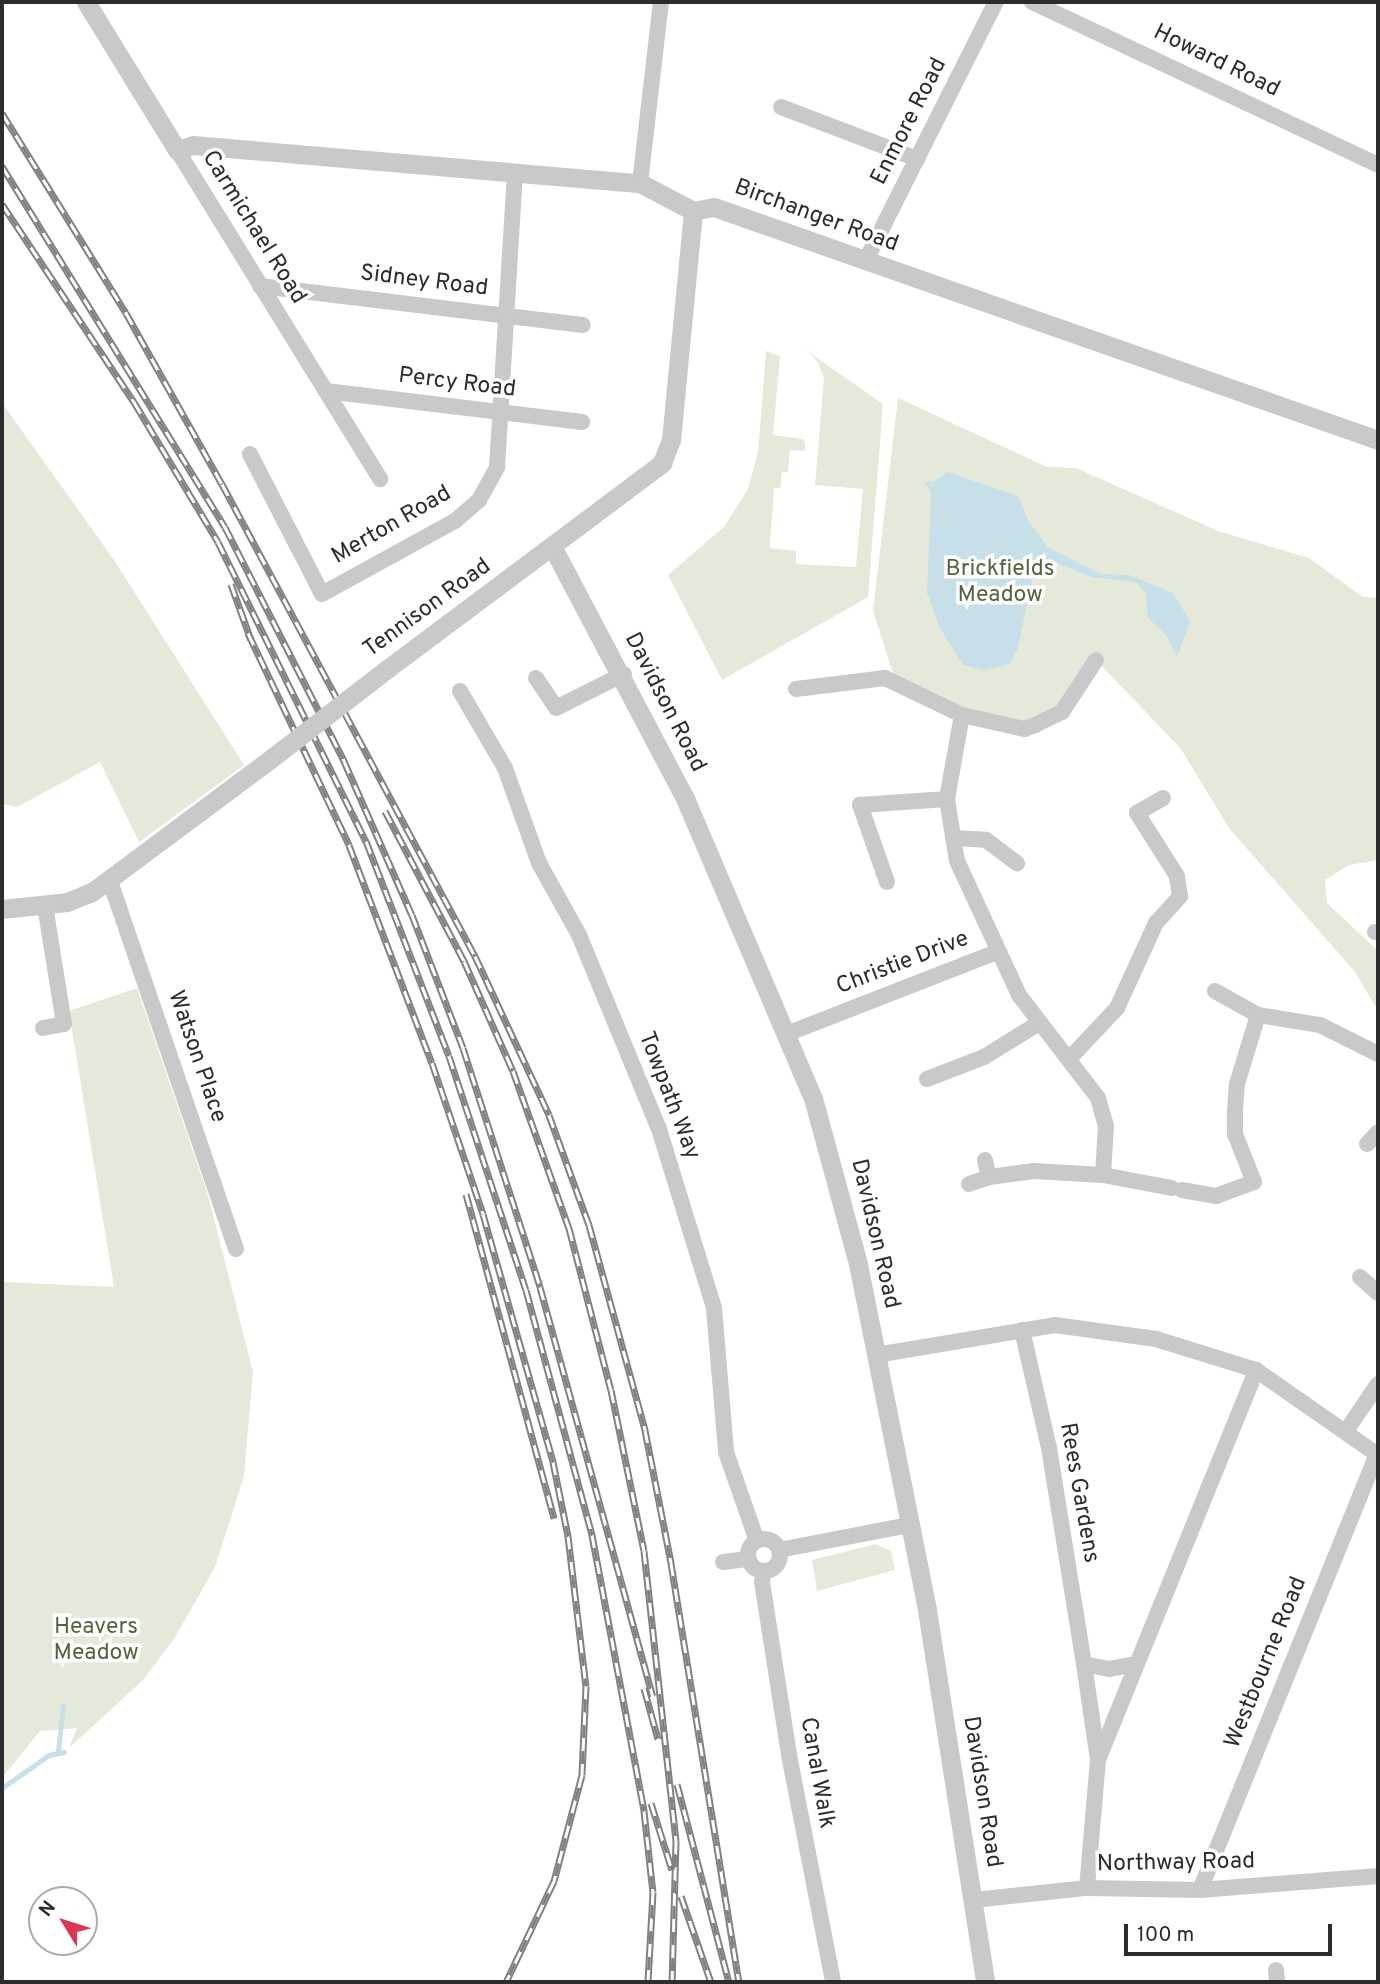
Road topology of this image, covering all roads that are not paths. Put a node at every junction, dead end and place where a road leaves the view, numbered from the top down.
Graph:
1 (86, 2) edge
2 (661, 2) edge
3 (996, 2) edge
4 (1032, 2) edge
5 (781, 107) dead end
6 (177, 150) junction
7 (917, 159) junction
8 (1378, 165) edge
9 (514, 173) junction
10 (640, 183) junction
11 (693, 211) junction
12 (865, 262) junction
13 (260, 286) junction
14 (507, 315) junction
15 (583, 325) dead end
16 (326, 391) junction
17 (502, 412) junction
18 (582, 422) dead end
19 (1378, 440) edge
20 (250, 454) dead end
21 (380, 479) dead end
22 (553, 548) junction
23 (1096, 660) dead end
24 (624, 674) junction
25 (536, 678) dead end
26 (796, 689) dead end
27 (460, 691) dead end
28 (962, 715) junction
29 (1163, 798) dead end
30 (947, 799) junction
31 (953, 838) junction
32 (1017, 863) dead end
33 (110, 881) junction
34 (887, 883) dead end
35 (45, 906) junction
36 (2, 909) edge
37 (999, 951) junction
38 (1214, 990) dead end
39 (1258, 1015) junction
40 (1039, 1023) junction
41 (43, 1028) dead end
42 (789, 1033) junction
43 (1378, 1054) edge
44 (1070, 1058) junction
45 (926, 1079) dead end
46 (985, 1160) dead end
47 (1103, 1175) junction
48 (989, 1177) junction
49 (969, 1184) dead end
50 (236, 1249) dead end
51 (1360, 1277) dead end
52 (1378, 1293) edge
53 (1022, 1330) junction
54 (876, 1355) junction
55 (1256, 1370) junction
56 (1378, 1384) edge
57 (1346, 1431) junction
58 (1377, 1454) edge
59 (909, 1525) junction
60 (757, 1541) junction
61 (779, 1550) junction
62 (749, 1559) junction
63 (723, 1562) dead end
64 (764, 1571) junction
65 (1084, 1664) junction
66 (1135, 1664) junction
67 (1098, 1760) junction
68 (1378, 1876) edge
69 (1087, 1888) junction
70 (1200, 1890) junction
71 (974, 1900) junction
72 (833, 1982) edge
73 (985, 1982) edge

1 - 6 street, Carmichael Road
2 - 10 street
3 - 7 street, Enmore Road
4 - 8 street, Howard Road
5 - 7 street
6 - 9 street, Birchanger Road
6 - 13 street, Carmichael Road
7 - 12 street, Enmore Road
9 - 10 street, Birchanger Road
9 - 14 street, Merton Road
10 - 11 street, Birchanger Road
11 - 12 street, Birchanger Road
11 - 22 street, Tennison Road
12 - 19 street, Birchanger Road
13 - 14 street, Sidney Road
13 - 16 street, Carmichael Road
14 - 15 street, Sidney Road
14 - 17 street, Merton Road
16 - 17 street, Percy Road
16 - 21 street, Carmichael Road
17 - 18 street, Percy Road
17 - 20 street, Merton Road
22 - 24 street, Davidson Road
22 - 33 street, Tennison Road, bridge
23 - 28 street
24 - 25 street
24 - 42 street, Davidson Road
26 - 28 street
27 - 60 street, Towpath Way
28 - 30 street, Christie Drive
29 - 44 street
30 - 31 street, Christie Drive
30 - 34 street
31 - 32 street
31 - 37 street, Christie Drive
33 - 35 street, Tennison Road
33 - 50 street, Watson Place
35 - 36 street, Tennison Road
35 - 41 street
37 - 40 street
37 - 42 street, Christie Drive
38 - 39 street
39 - 43 street
39 - 47 street
40 - 44 street
40 - 45 street
42 - 54 street, Davidson Road
44 - 47 street
46 - 48 street
47 - 48 street
48 - 49 street
51 - 52 street
53 - 54 street
53 - 55 street
53 - 65 street, Rees Gardens
54 - 59 street, Davidson Road
55 - 57 street
55 - 66 street, Rees Gardens
56 - 57 street
57 - 58 street
58 - 70 street, Westbourne Road
59 - 61 street
59 - 71 street, Davidson Road
60 - 61 street
60 - 62 street
61 - 64 street
62 - 63 street
62 - 64 street
64 - 72 street, Canal Walk
65 - 66 street
65 - 67 street, Rees Gardens
66 - 67 street, Rees Gardens
67 - 69 street, Rees Gardens
68 - 70 street, Northway Road
69 - 70 street, Northway Road
69 - 71 street, Northway Road
71 - 73 street, Davidson Road

